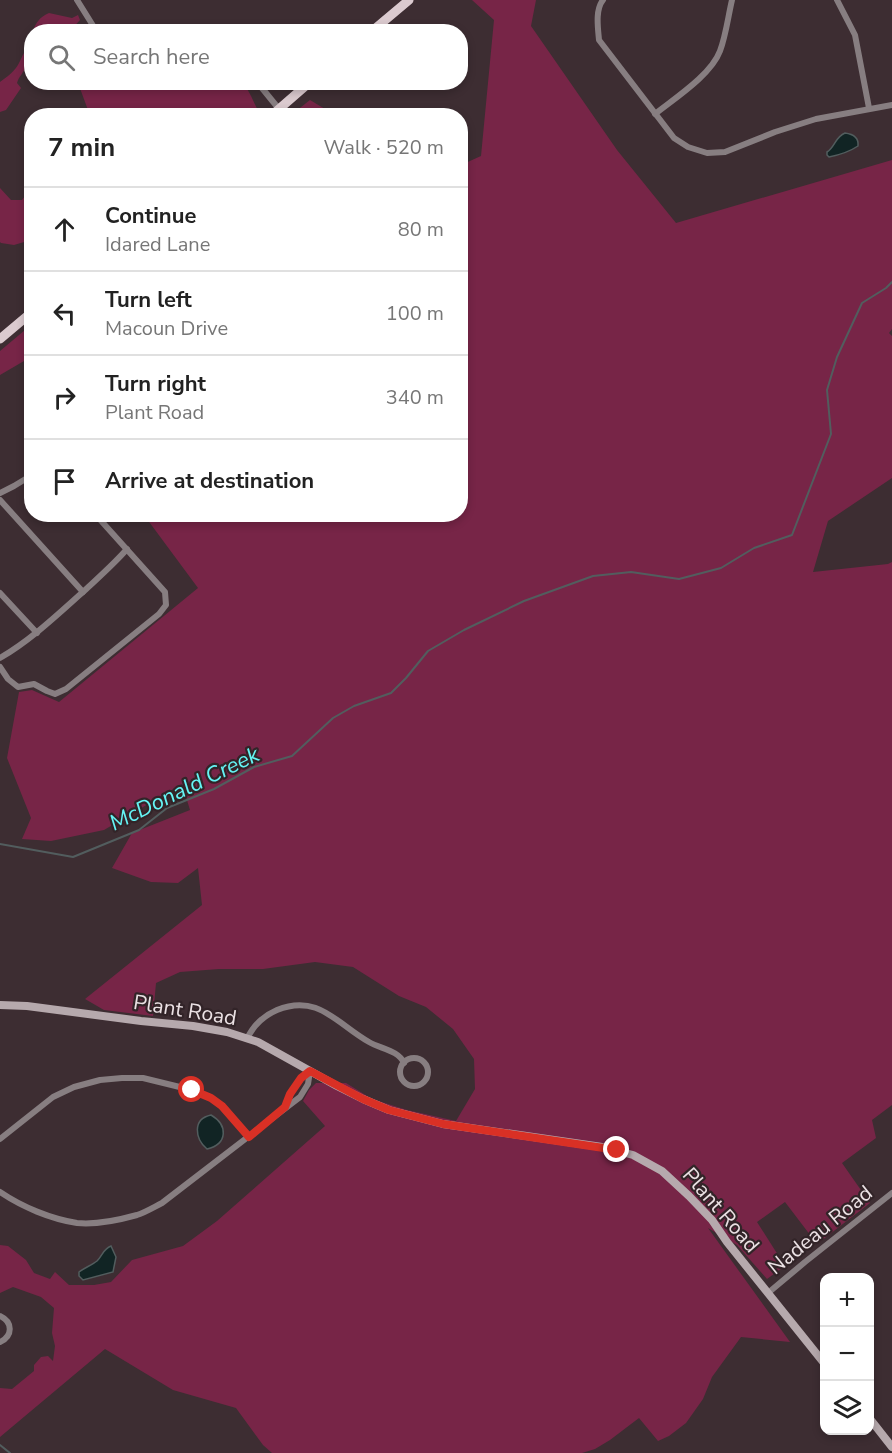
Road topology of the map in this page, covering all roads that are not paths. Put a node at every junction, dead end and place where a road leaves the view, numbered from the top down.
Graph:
1 (76, 0) edge
2 (409, 0) edge
3 (603, 0) edge
4 (732, 0) edge
5 (837, 0) edge
6 (92, 24) edge
7 (380, 24) edge
8 (262, 90) edge
9 (301, 90) edge
10 (892, 105) edge
11 (273, 108) edge
12 (280, 108) edge
13 (869, 108) junction
14 (655, 114) junction
15 (24, 319) edge
16 (0, 339) edge
17 (24, 480) edge
18 (0, 493) edge
19 (0, 500) edge
20 (102, 522) edge
21 (127, 549) junction
22 (83, 592) junction
23 (0, 593) edge
24 (37, 633) junction
25 (0, 658) edge
26 (0, 667) edge
27 (0, 1005) edge
28 (247, 1039) junction
29 (404, 1063) junction
30 (310, 1071) junction
31 (249, 1137) junction
32 (0, 1139) edge
33 (0, 1192) edge
34 (892, 1193) edge
35 (768, 1293) junction
36 (0, 1316) edge
37 (0, 1342) edge
38 (820, 1357) edge
39 (874, 1424) edge
40 (892, 1447) edge

1 - 6 street
2 - 7 main road
3 - 14 street
4 - 14 street
5 - 13 street
8 - 11 street
9 - 12 main road
10 - 13 street
13 - 14 street
15 - 16 main road
17 - 18 street
19 - 22 street
20 - 21 street
21 - 22 street
21 - 26 street
22 - 24 street
23 - 24 street
24 - 25 street
27 - 28 street, Plant Road
28 - 29 street
28 - 30 street, Plant Road
29 - 29 street
30 - 31 street
30 - 35 street, Plant Road
31 - 32 street
31 - 33 street
34 - 35 street, Nadeau Road
35 - 38 street, Plant Road
36 - 37 street
39 - 40 street

